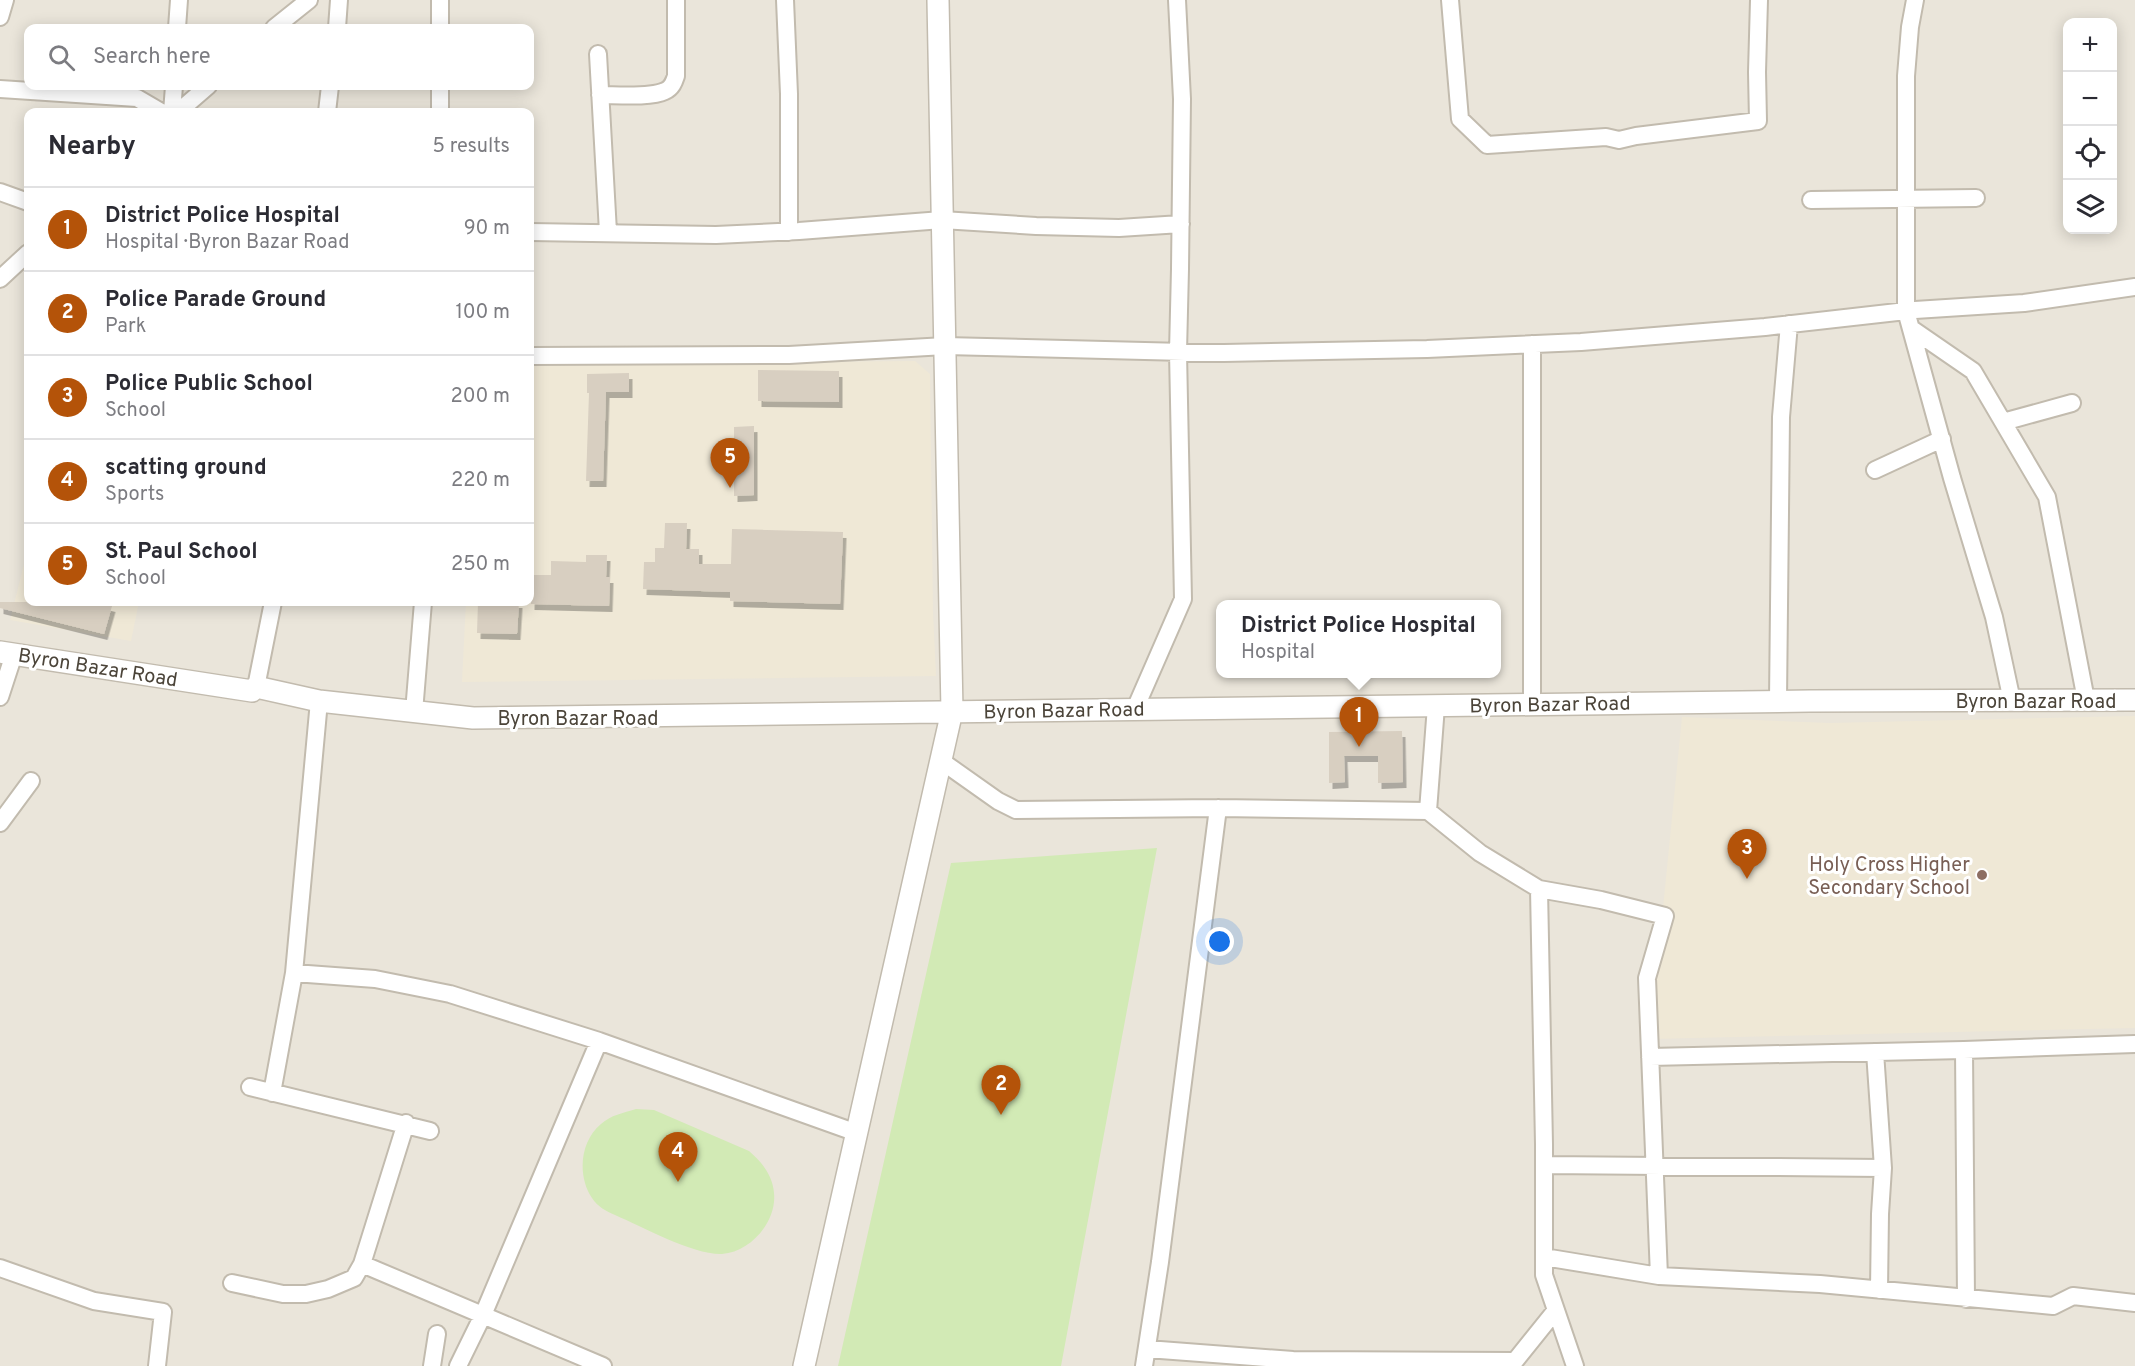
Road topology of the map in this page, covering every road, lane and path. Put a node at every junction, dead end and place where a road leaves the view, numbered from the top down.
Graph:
1 (5, 0) edge
2 (179, 0) edge
3 (309, 0) edge
4 (339, 0) edge
5 (440, 0) edge
6 (675, 0) edge
7 (785, 0) edge
8 (938, 0) edge
9 (1177, 0) edge
10 (1450, 0) edge
11 (1759, 0) edge
12 (1915, 0) edge
13 (0, 17) edge
14 (177, 24) edge
15 (279, 24) edge
16 (337, 24) edge
17 (440, 24) edge
18 (597, 54) dead end
19 (0, 89) edge
20 (174, 90) edge
21 (203, 90) edge
22 (330, 90) edge
23 (440, 90) edge
24 (600, 95) junction
25 (154, 108) edge
26 (172, 108) edge
27 (183, 108) edge
28 (327, 108) edge
29 (440, 108) edge
30 (0, 192) edge
31 (1976, 198) dead end
32 (1906, 199) junction
33 (1811, 200) dead end
34 (24, 201) edge
35 (942, 220) junction
36 (1181, 224) junction
37 (534, 232) edge
38 (608, 232) junction
39 (789, 232) junction
40 (24, 257) edge
41 (0, 279) edge
42 (2135, 287) edge
43 (1906, 311) junction
44 (1789, 324) junction
45 (1912, 329) junction
46 (1532, 344) junction
47 (945, 346) junction
48 (1178, 352) junction
49 (534, 356) edge
50 (2072, 403) dead end
51 (2003, 422) junction
52 (1942, 439) junction
53 (1875, 470) dead end
54 (272, 606) edge
55 (423, 606) edge
56 (7, 653) edge
57 (255, 687) junction
58 (0, 697) edge
59 (2086, 700) junction
60 (2135, 700) edge
61 (319, 701) junction
62 (1778, 701) junction
63 (2012, 701) junction
64 (1532, 704) junction
65 (1436, 706) junction
66 (1135, 709) junction
67 (952, 711) junction
68 (414, 712) junction
69 (940, 760) junction
70 (31, 781) dead end
71 (1218, 808) junction
72 (1428, 811) junction
73 (0, 823) edge
74 (1539, 889) junction
75 (294, 973) junction
76 (599, 1041) junction
77 (2135, 1044) edge
78 (1964, 1050) junction
79 (1875, 1052) junction
80 (1650, 1057) junction
81 (250, 1088) dead end
82 (272, 1093) junction
83 (406, 1124) junction
84 (430, 1131) dead end
85 (857, 1133) junction
86 (1544, 1165) junction
87 (1655, 1167) junction
88 (1883, 1168) junction
89 (1544, 1257) junction
90 (362, 1264) junction
91 (0, 1268) edge
92 (1659, 1276) junction
93 (232, 1283) dead end
94 (1879, 1290) junction
95 (1966, 1299) junction
96 (2135, 1303) edge
97 (1556, 1310) junction
98 (483, 1315) junction
99 (437, 1334) dead end
100 (1147, 1349) junction
101 (157, 1366) edge
102 (432, 1366) edge
103 (458, 1366) edge
104 (603, 1366) edge
105 (804, 1366) edge
106 (1144, 1366) edge
107 (1575, 1366) edge

1 - 13 street
2 - 14 street
3 - 15 street
4 - 16 street
5 - 17 street
6 - 24 street
7 - 39 street
8 - 35 street
9 - 36 street
10 - 11 street
12 - 32 street
18 - 24 street
19 - 25 street
20 - 26 street
21 - 27 street
22 - 28 street
23 - 29 street
24 - 38 street
30 - 34 street
31 - 32 street
32 - 33 street
32 - 43 street
35 - 36 street
35 - 39 street
35 - 47 street
36 - 48 street
37 - 38 street
38 - 39 street
40 - 41 street
42 - 43 street
43 - 44 street
43 - 45 street
44 - 46 street
44 - 62 street
45 - 51 street
45 - 52 street
46 - 48 street
46 - 64 street
47 - 48 street
47 - 49 street
47 - 67 street
48 - 66 street
50 - 51 street
51 - 59 street
52 - 53 street
52 - 63 street
54 - 57 street
55 - 68 street
56 - 57 street, Byron Bazar Road
56 - 58 street
57 - 61 street, Byron Bazar Road
59 - 60 street, Byron Bazar Road
59 - 63 street, Byron Bazar Road
61 - 68 street, Byron Bazar Road
61 - 75 street
62 - 63 street, Byron Bazar Road
62 - 64 street, Byron Bazar Road
64 - 65 street, Byron Bazar Road
65 - 66 street, Byron Bazar Road
65 - 72 street
66 - 67 street, Byron Bazar Road
67 - 68 street, Byron Bazar Road
67 - 69 street
69 - 71 street
69 - 85 street
70 - 73 street
71 - 72 street
71 - 100 street
72 - 74 street
74 - 80 street
74 - 86 street
75 - 76 street
75 - 82 street
76 - 85 street
76 - 98 street
77 - 78 street
78 - 79 street
78 - 95 street
79 - 80 street
79 - 88 street
80 - 87 street
81 - 82 street
82 - 83 street
83 - 84 street
83 - 90 street
85 - 105 street
86 - 87 street
86 - 89 street
87 - 88 street
87 - 92 street
88 - 94 street
89 - 92 street
89 - 97 street
90 - 93 street
90 - 98 street
91 - 101 street
92 - 94 street
94 - 95 street
95 - 96 street
97 - 100 street
97 - 107 street
98 - 103 street
98 - 104 street
99 - 102 street
100 - 106 street

